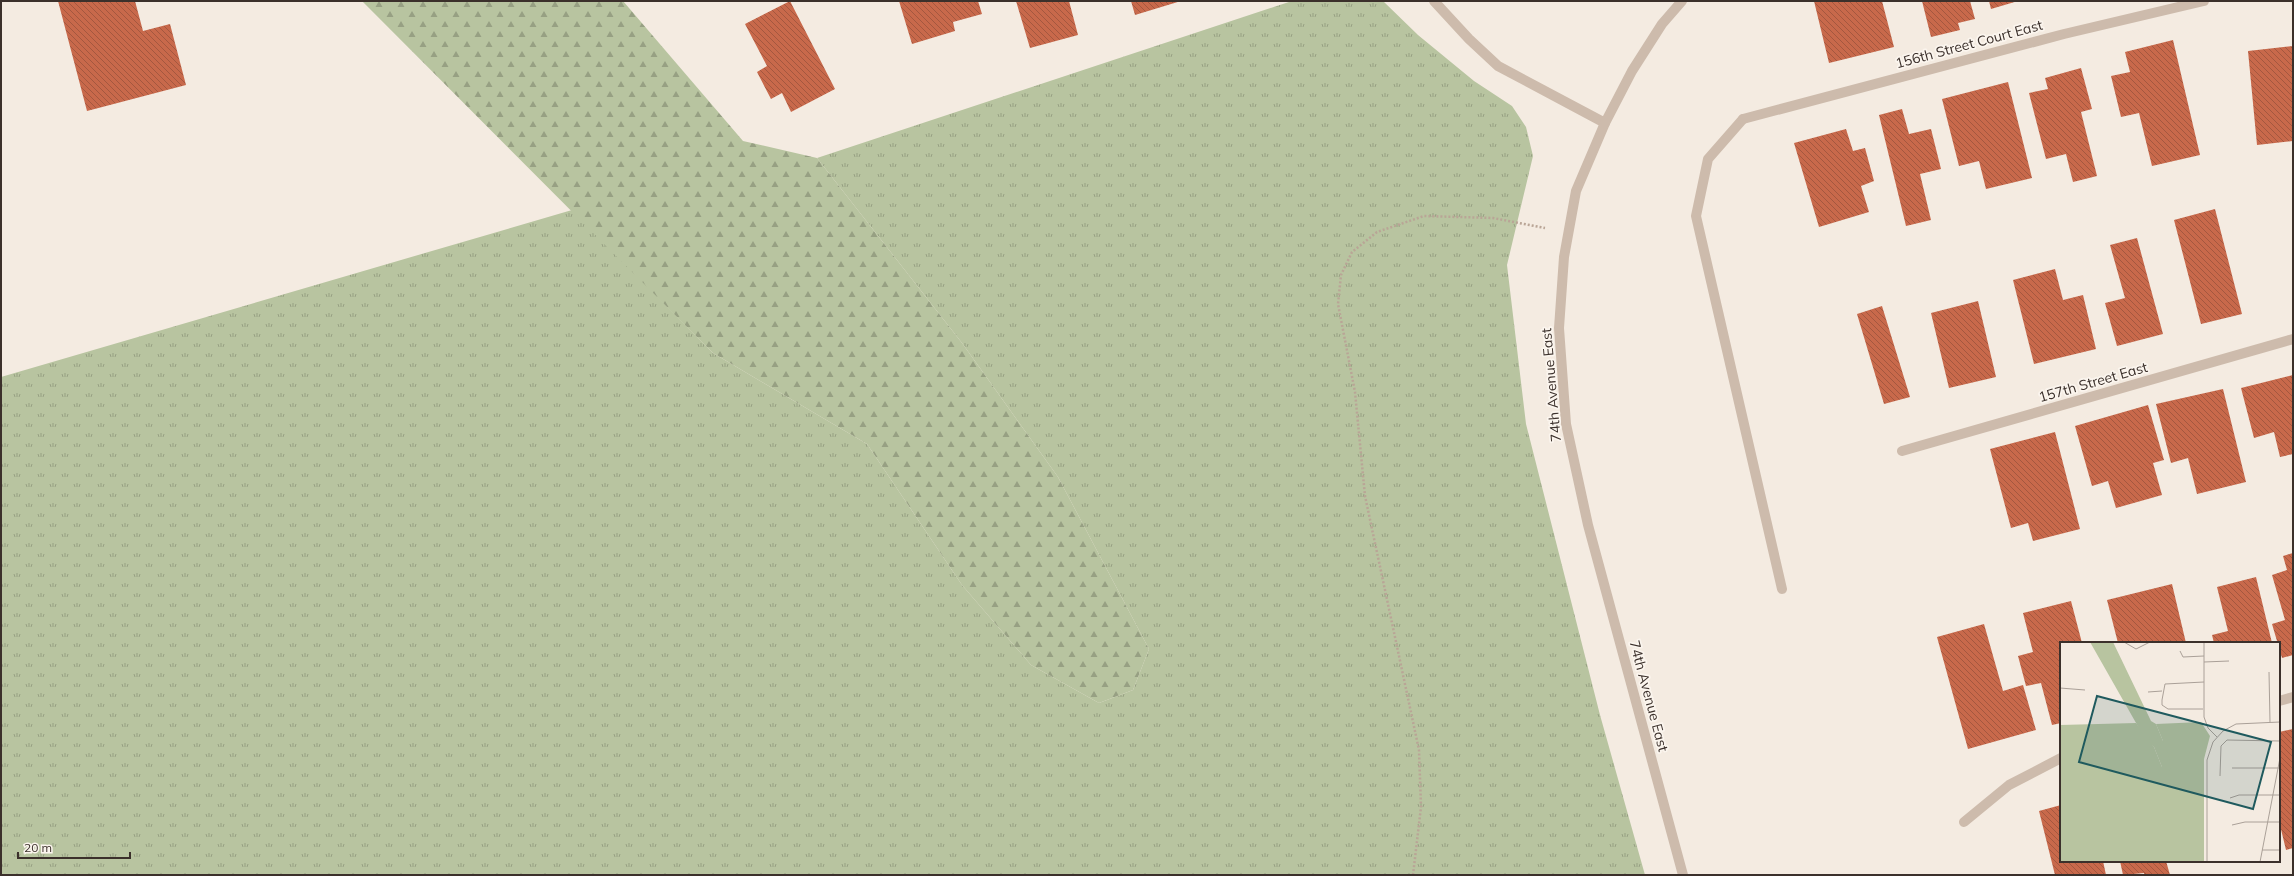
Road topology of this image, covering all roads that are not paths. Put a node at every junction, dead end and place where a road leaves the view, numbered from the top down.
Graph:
1 (1434, 1) edge
2 (1682, 1) edge
3 (2204, 1) edge
4 (1605, 122) junction
5 (2293, 339) edge
6 (1902, 451) dead end
7 (1782, 589) dead end
8 (2293, 697) edge
9 (2280, 701) edge
10 (2060, 759) edge
11 (1964, 822) dead end
12 (1683, 875) edge

1 - 4 street
2 - 4 street, 74th Avenue East
3 - 7 street, 156th Street Court East
4 - 12 street, 74th Avenue East
5 - 6 street, 157th Street East
8 - 9 street
10 - 11 street

